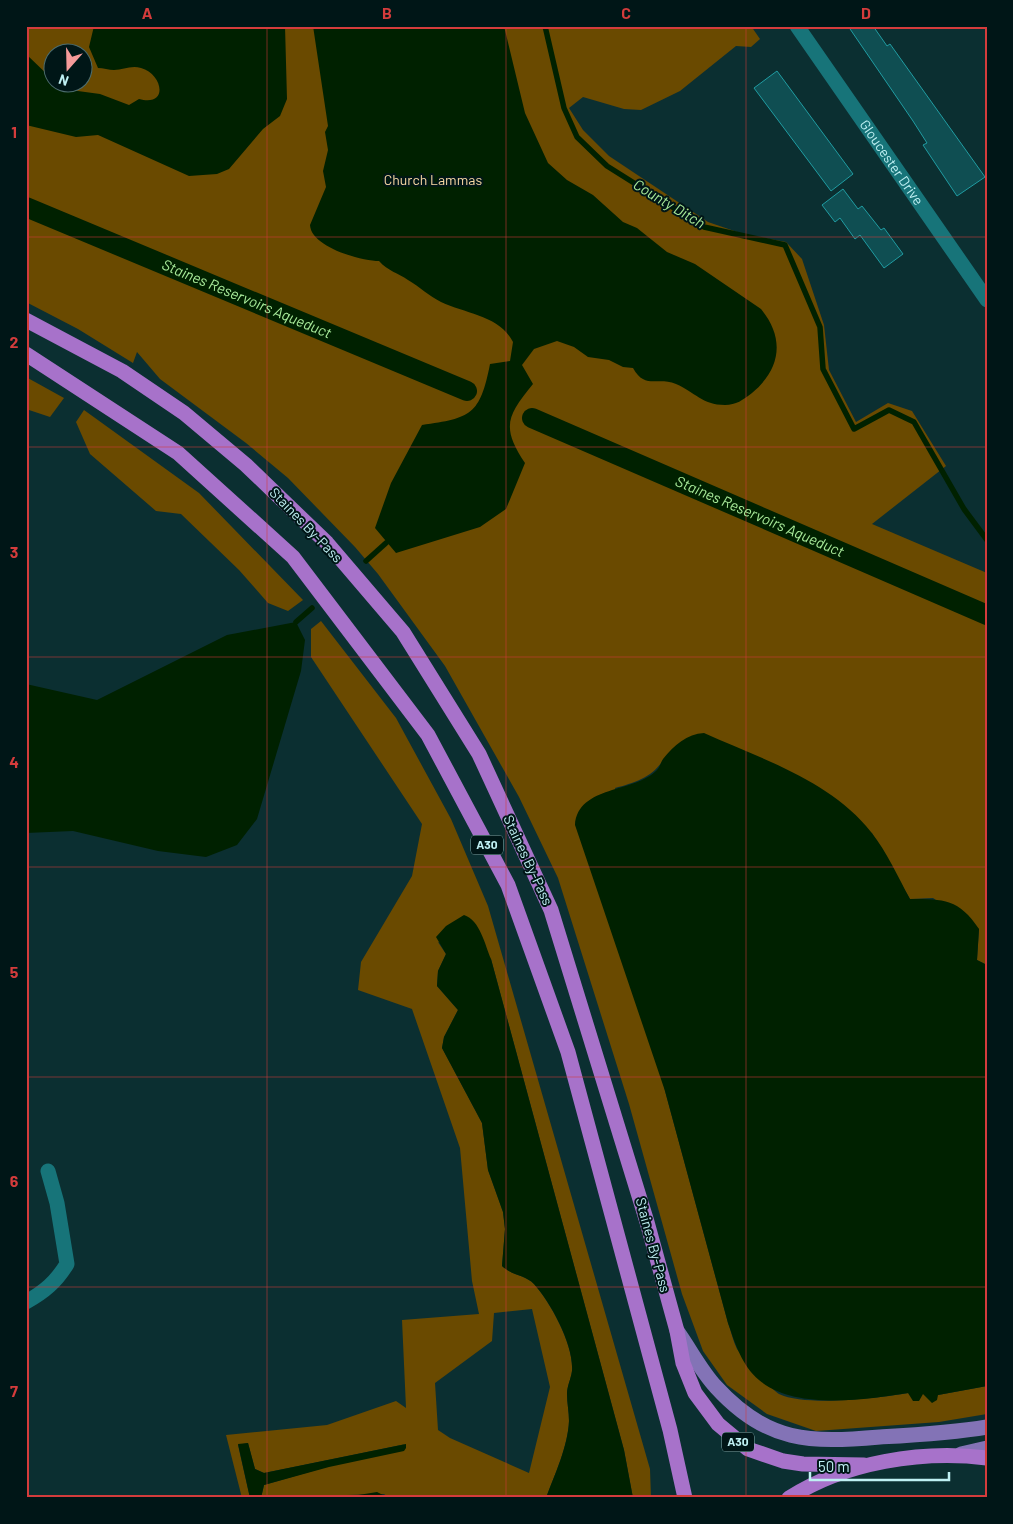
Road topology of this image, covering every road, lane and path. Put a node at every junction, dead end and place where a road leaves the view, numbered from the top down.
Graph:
1 (797, 26) edge
2 (987, 300) edge
3 (26, 320) edge
4 (26, 354) edge
5 (48, 1171) dead end
6 (26, 1302) edge
7 (677, 1331) junction
8 (987, 1427) edge
9 (987, 1448) edge
10 (960, 1455) junction
11 (987, 1458) edge
12 (864, 1465) junction
13 (685, 1498) edge
14 (789, 1498) edge

1 - 2 street, Gloucester Drive
3 - 7 highway, Staines By-Pass / A30
4 - 13 highway, Staines By-Pass / A30
5 - 6 street
7 - 8 main road, A30
7 - 12 highway, Staines By-Pass / A30
9 - 10 main road
10 - 11 highway
10 - 12 highway
12 - 14 highway

